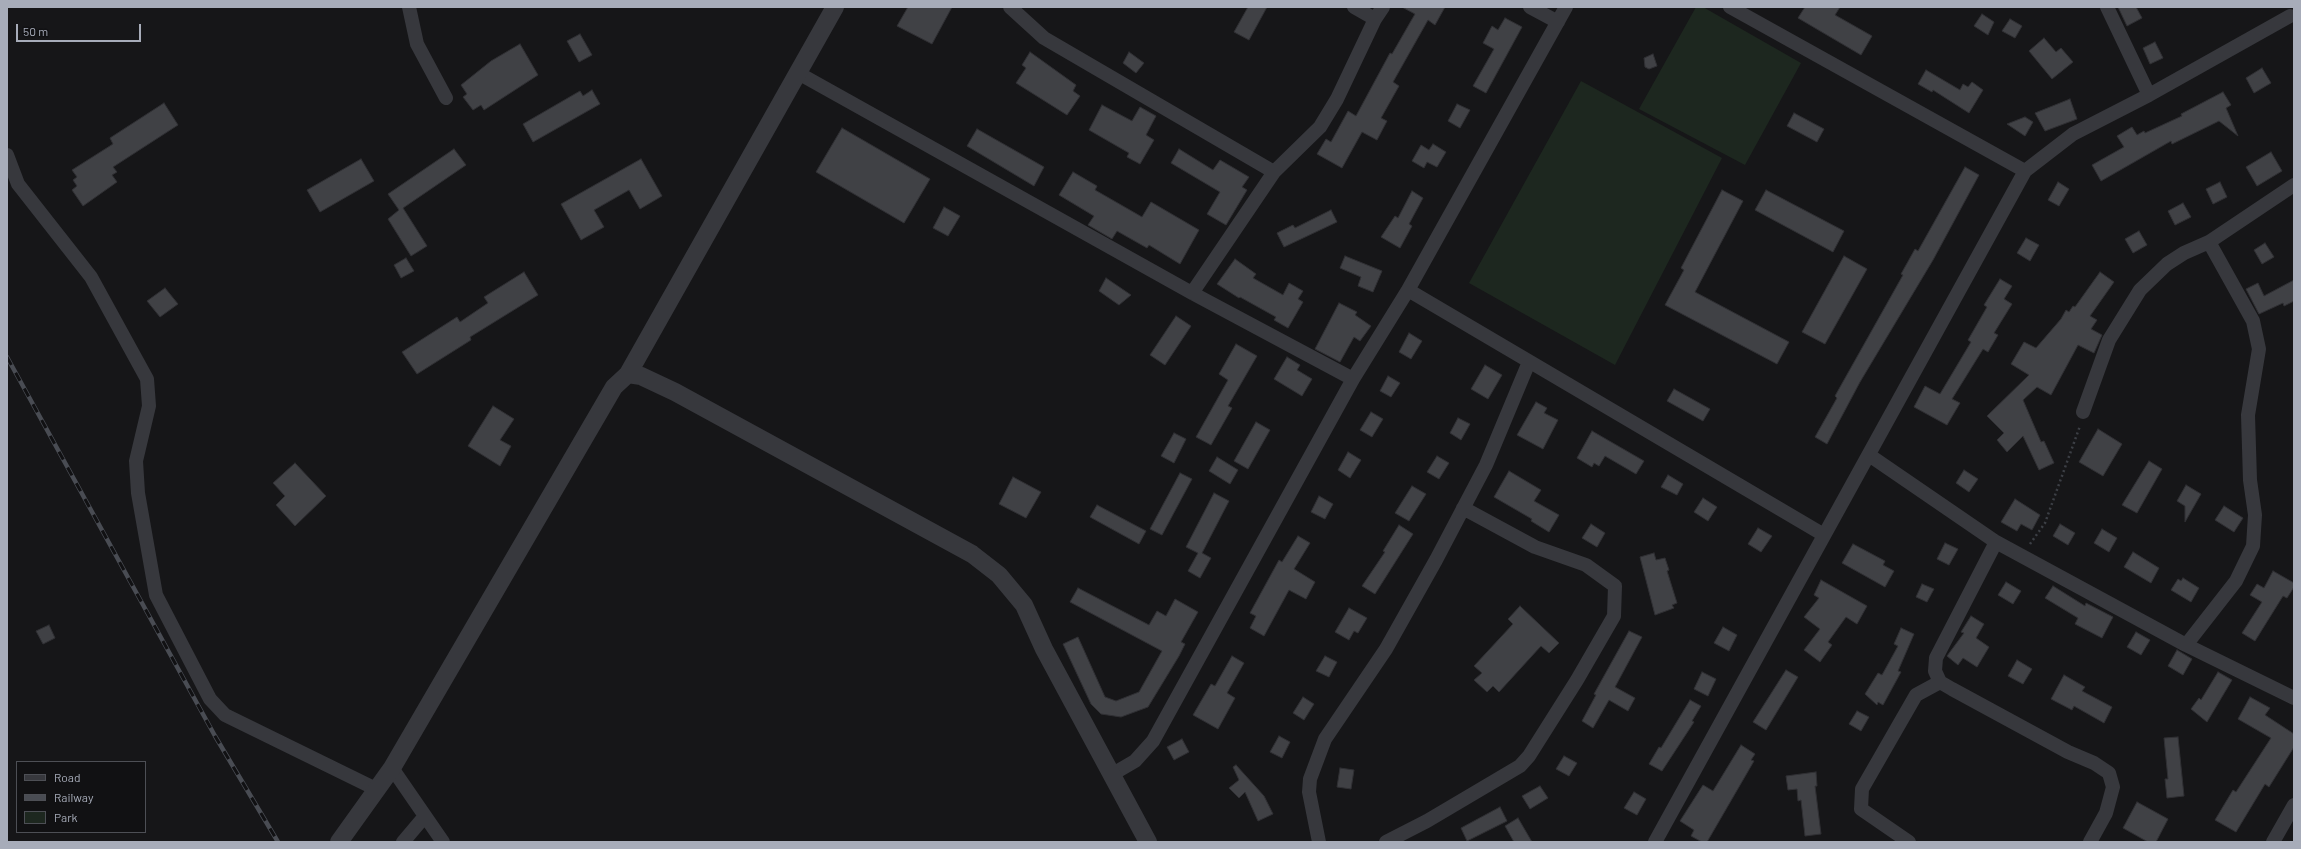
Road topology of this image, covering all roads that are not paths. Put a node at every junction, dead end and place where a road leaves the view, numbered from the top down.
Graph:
1 (409, 7) edge
2 (835, 7) edge
3 (1010, 7) edge
4 (1354, 7) edge
5 (1383, 7) edge
6 (1530, 7) edge
7 (1566, 7) edge
8 (1730, 7) edge
9 (2107, 7) edge
10 (2289, 16) edge
11 (1375, 19) junction
12 (1558, 22) junction
13 (798, 73) junction
14 (2149, 95) junction
15 (446, 98) dead end
16 (7, 155) edge
17 (2025, 171) junction
18 (1274, 172) junction
19 (2294, 184) edge
20 (2209, 242) junction
21 (1408, 290) junction
22 (1192, 293) junction
23 (1529, 362) junction
24 (628, 374) junction
25 (1353, 379) junction
26 (2083, 412) road end
27 (1869, 455) junction
28 (1463, 508) junction
29 (1824, 535) junction
30 (1996, 542) junction
31 (2186, 645) junction
32 (1940, 682) junction
33 (2294, 698) edge
34 (392, 768) junction
35 (1111, 775) junction
36 (378, 790) junction
37 (2294, 807) edge
38 (425, 816) junction
39 (339, 842) edge
40 (403, 842) edge
41 (443, 842) edge
42 (1148, 842) edge
43 (1319, 842) edge
44 (1386, 842) edge
45 (1655, 842) edge
46 (1909, 842) edge
47 (2090, 842) edge
48 (2273, 842) edge

1 - 15 street
2 - 13 street
3 - 18 street
4 - 11 street
5 - 11 street
6 - 12 street
7 - 12 street
8 - 17 street
9 - 14 street
10 - 14 street
11 - 18 street
12 - 21 street
13 - 22 street
13 - 24 street
14 - 17 street
16 - 36 street
17 - 27 street
18 - 22 street
19 - 20 street
20 - 26 street
20 - 31 street
21 - 23 street
21 - 25 street
22 - 25 street
23 - 28 street
23 - 29 street
24 - 34 street
24 - 35 street
25 - 35 street
27 - 29 street
27 - 30 street
28 - 43 street
28 - 44 street
29 - 45 street
30 - 31 street
30 - 32 street
31 - 33 street
32 - 46 street
32 - 47 street
34 - 36 street
34 - 38 street
35 - 42 street
36 - 39 street
37 - 48 street
38 - 40 street
38 - 41 street

